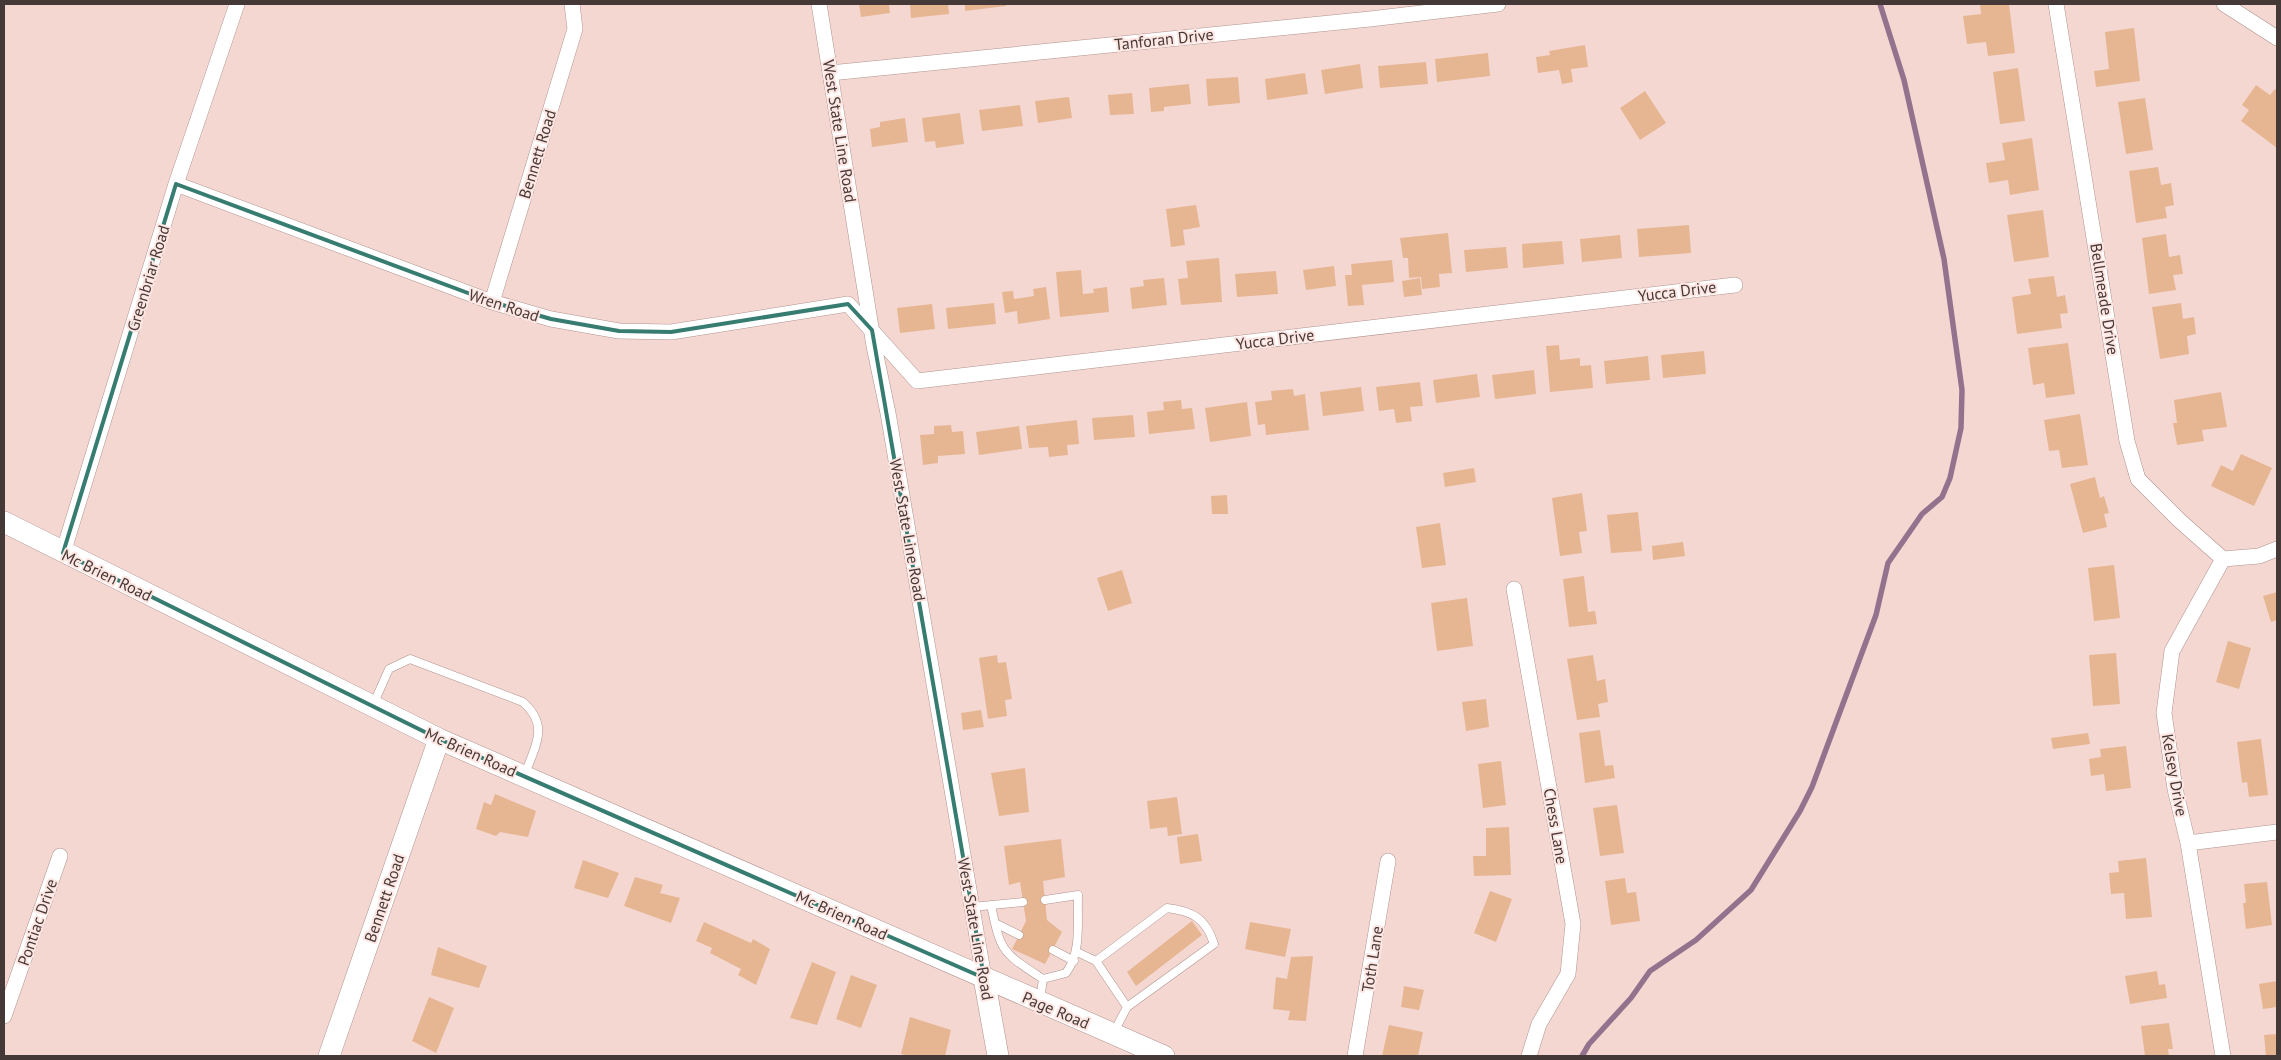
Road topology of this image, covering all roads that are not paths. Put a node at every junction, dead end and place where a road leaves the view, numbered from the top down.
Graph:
1 (237, 4) edge
2 (572, 4) edge
3 (819, 4) edge
4 (1498, 4) edge
5 (2056, 4) edge
6 (2224, 4) edge
7 (2276, 35) edge
8 (830, 73) junction
9 (176, 184) junction
10 (1735, 285) dead end
11 (492, 302) junction
12 (848, 304) joint
13 (872, 330) junction
14 (4, 522) edge
15 (2277, 549) edge
16 (63, 554) junction
17 (2223, 559) junction
18 (1514, 589) dead end
19 (373, 706) junction
20 (439, 739) junction
21 (525, 776) junction
22 (2277, 832) edge
23 (2188, 843) junction
24 (60, 856) dead end
25 (1388, 861) dead end
26 (1045, 900) dead end
27 (1023, 902) dead end
28 (992, 905) junction
29 (972, 907) junction
30 (995, 923) junction
31 (1019, 935) dead end
32 (1053, 950) dead end
33 (1077, 952) junction
34 (1074, 961) junction
35 (1096, 961) junction
36 (949, 962) joint
37 (984, 978) junction
38 (1043, 979) junction
39 (1039, 1002) junction
40 (1127, 1007) junction
41 (4, 1016) edge
42 (1113, 1034) junction
43 (330, 1056) edge
44 (998, 1056) edge
45 (1164, 1056) edge
46 (1355, 1056) edge
47 (1529, 1056) edge
48 (2223, 1056) edge

1 - 9 street, Greenbriar Road
2 - 11 street, Bennett Road
3 - 8 street, West State Line Road
4 - 8 street, Tanforan Drive
5 - 17 street, Bellmeade Drive
6 - 7 street
8 - 13 street, West State Line Road
9 - 11 street, Wren Road
9 - 16 street, Greenbriar Road
10 - 13 street, Yucca Drive
11 - 12 street, Wren Road
12 - 13 street, Yucca Drive
13 - 29 street, West State Line Road
14 - 16 main road, Mc Brien Road
15 - 17 street
16 - 19 main road, Mc Brien Road
17 - 23 street, Kelsey Drive
18 - 47 street, Chess Lane
19 - 20 main road, Mc Brien Road
19 - 21 lane
20 - 21 main road, Mc Brien Road
20 - 43 main road, Bennett Road
21 - 36 main road, Mc Brien Road
22 - 23 street
23 - 48 street, Kelsey Drive
24 - 41 street, Pontiac Drive
25 - 46 street, Toth Lane
26 - 33 lane
27 - 28 lane
28 - 29 lane
28 - 30 lane
29 - 37 street, West State Line Road
30 - 31 lane
30 - 38 lane
32 - 34 lane
33 - 34 lane
33 - 35 lane
34 - 38 lane
35 - 40 lane
35 - 40 lane
36 - 37 main road, Page Road
37 - 39 main road, Page Road
37 - 44 main road, West State Line Road
38 - 39 lane
39 - 42 main road, Page Road
40 - 42 lane
42 - 45 main road, Page Road

